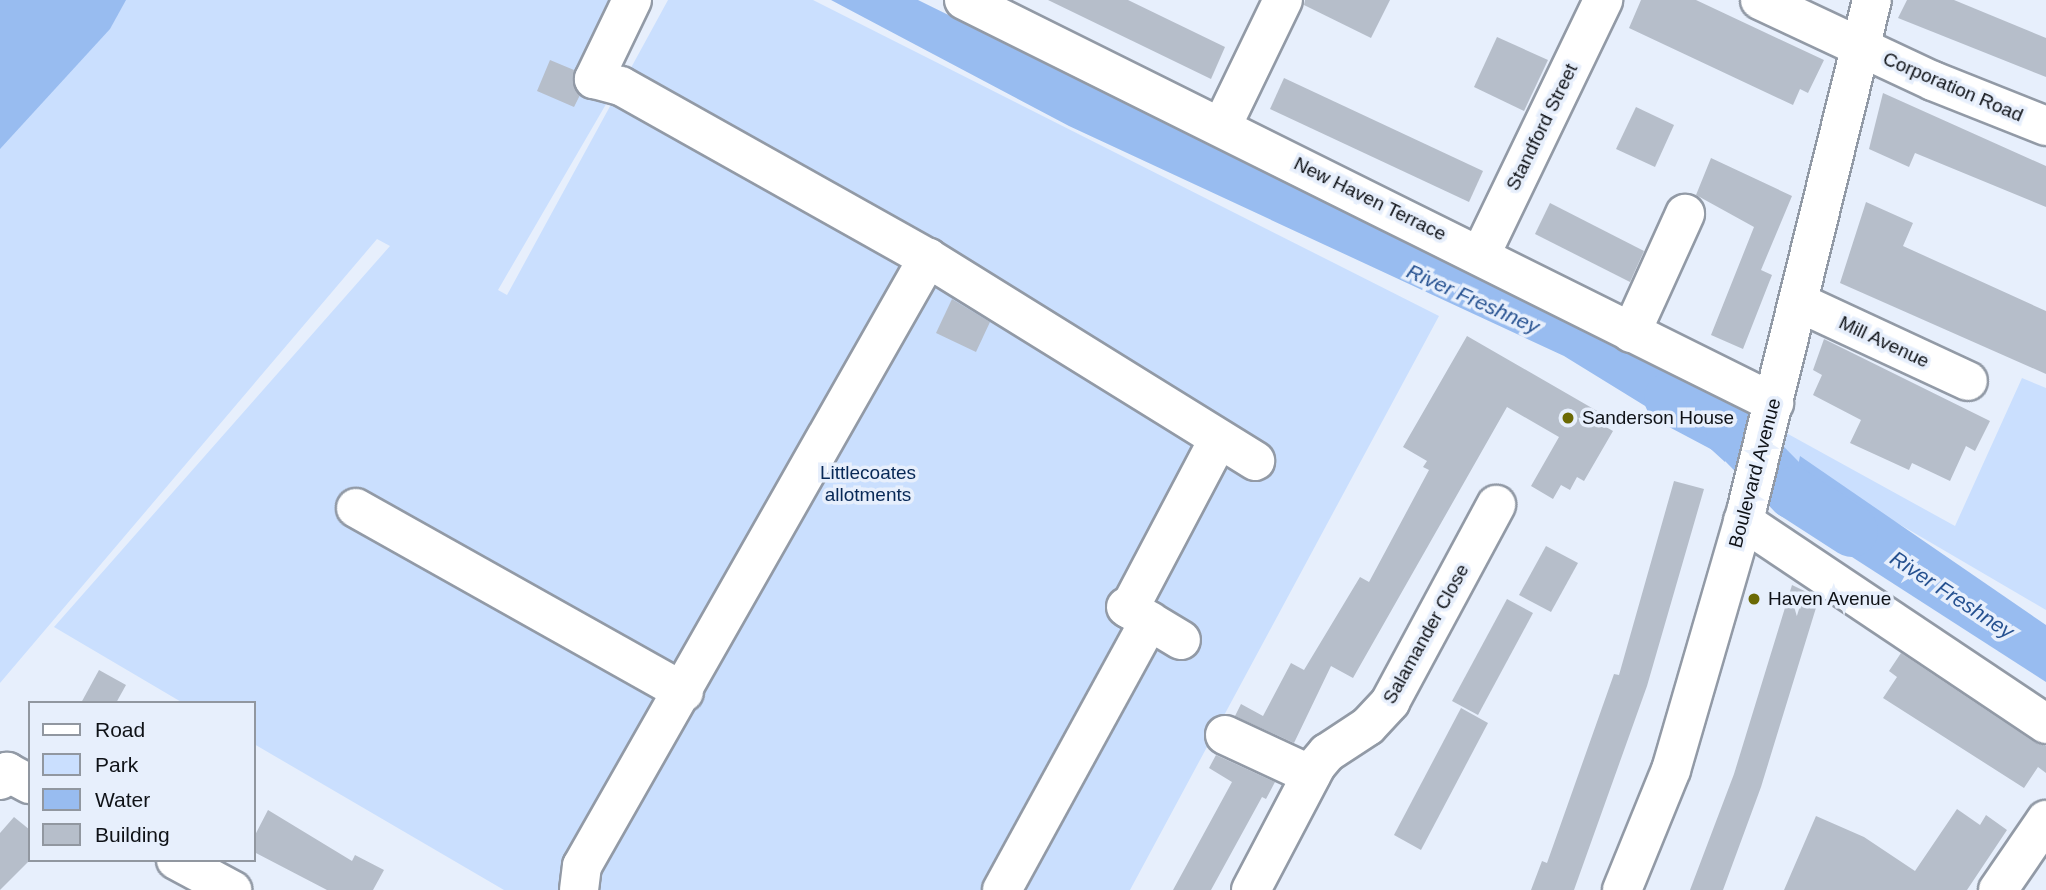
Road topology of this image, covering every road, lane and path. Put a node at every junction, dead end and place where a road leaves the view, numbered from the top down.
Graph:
1 (632, 0) edge
2 (964, 0) edge
3 (1283, 0) edge
4 (1603, 0) edge
5 (1760, 0) edge
6 (1872, 0) edge
7 (1861, 48) junction
8 (2046, 126) edge
9 (1222, 127) junction
10 (1685, 214) dead end
11 (1481, 254) junction
12 (928, 258) junction
13 (1800, 303) junction
14 (1631, 333) junction
15 (1968, 380) dead end
16 (1772, 411) junction
17 (1218, 440) junction
18 (1255, 461) dead end
19 (1496, 505) dead end
20 (356, 508) dead end
21 (1745, 514) junction
22 (1129, 609) junction
23 (1181, 640) dead end
24 (684, 692) junction
25 (2046, 724) edge
26 (1225, 735) dead end
27 (1311, 775) junction
28 (0, 780) edge
29 (28, 783) edge
30 (2046, 820) edge
31 (180, 862) edge
32 (232, 890) edge
33 (579, 890) edge
34 (1002, 890) edge
35 (1251, 890) edge
36 (1622, 890) edge
37 (1998, 890) edge

1 - 12 street
2 - 9 street, New Haven Terrace
3 - 9 street
4 - 11 street, Standford Street
5 - 7 street, Corporation Road
6 - 7 street, Boulevard Avenue
7 - 8 street, Corporation Road
7 - 13 street, Boulevard Avenue
9 - 11 street, New Haven Terrace
10 - 14 street
11 - 14 street, New Haven Terrace
12 - 17 street
12 - 24 street
13 - 15 street, Mill Avenue
13 - 16 street, Boulevard Avenue
14 - 16 street, New Haven Terrace
16 - 21 street, Boulevard Avenue
17 - 18 street
17 - 22 street
19 - 27 street, Salamander Close
20 - 24 street
21 - 25 street
21 - 36 street, Boulevard Avenue
22 - 23 street
22 - 34 street
24 - 33 street
26 - 27 street
27 - 35 street, Salamander Close
28 - 29 street
30 - 37 street
31 - 32 street

